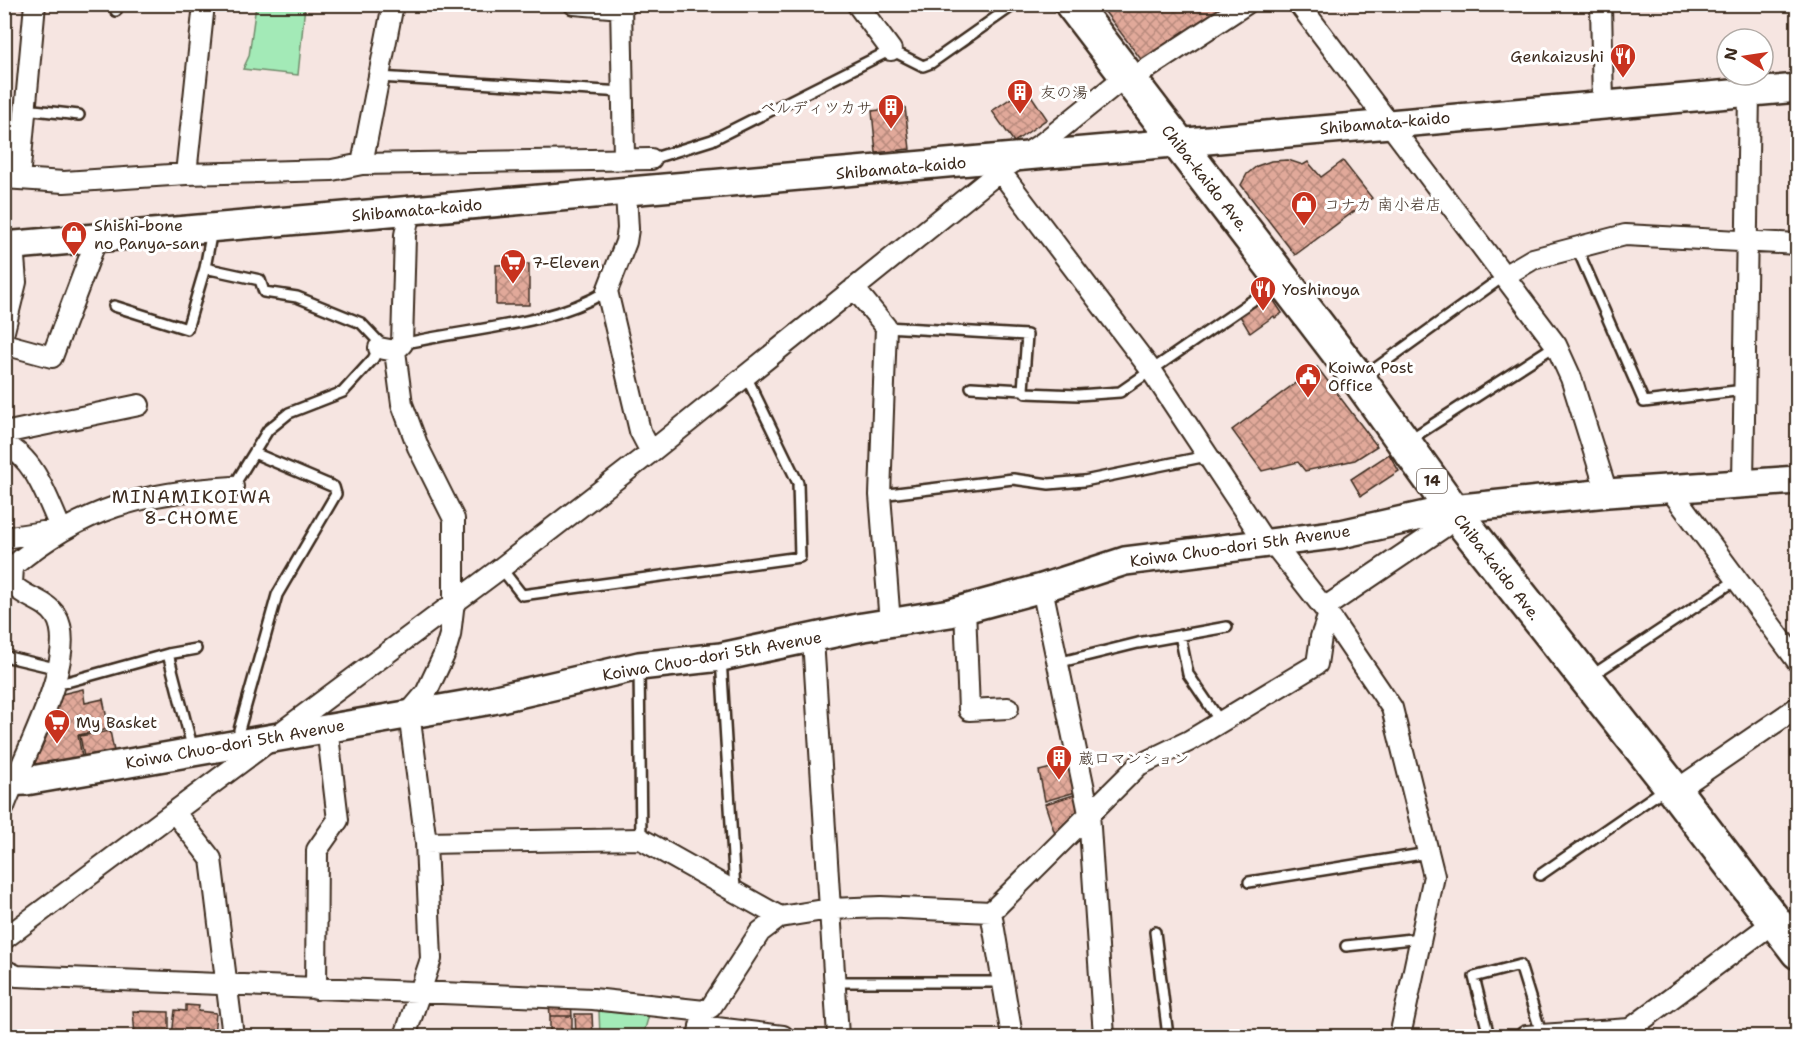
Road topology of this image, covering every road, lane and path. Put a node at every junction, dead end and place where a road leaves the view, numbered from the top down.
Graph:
1 (35, 4) edge
2 (204, 4) edge
3 (393, 4) edge
4 (574, 4) edge
5 (857, 4) edge
6 (1015, 4) edge
7 (1072, 4) edge
8 (1246, 4) edge
9 (1299, 4) edge
10 (1601, 4) edge
11 (623, 6) edge
12 (891, 50) junction
13 (380, 77) junction
14 (1129, 78) junction
15 (1797, 88) edge
16 (1749, 92) junction
17 (623, 93) junction
18 (1603, 105) junction
19 (25, 108) junction
20 (79, 115) dead end
21 (1390, 123) junction
22 (1176, 141) junction
23 (624, 157) junction
24 (651, 159) joint
25 (362, 164) junction
26 (1011, 164) junction
27 (186, 174) junction
28 (12, 179) edge
29 (626, 192) junction
30 (410, 210) junction
31 (213, 228) junction
32 (97, 238) junction
33 (1746, 242) junction
34 (1797, 244) edge
35 (9, 246) edge
36 (1577, 248) junction
37 (205, 268) junction
38 (1504, 276) junction
39 (1283, 279) junction
40 (854, 288) junction
41 (607, 291) junction
42 (114, 306) dead end
43 (886, 327) junction
44 (4, 331) edge
45 (4, 344) edge
46 (1556, 345) junction
47 (392, 348) junction
48 (1151, 370) junction
49 (746, 376) junction
50 (1360, 381) junction
51 (971, 387) dead end
52 (1023, 390) junction
53 (1744, 390) junction
54 (139, 405) dead end
55 (4, 433) edge
56 (1404, 442) junction
57 (4, 444) edge
58 (651, 452) junction
59 (254, 453) junction
60 (1207, 456) junction
61 (1797, 480) edge
62 (1743, 483) junction
63 (233, 487) joint
64 (1669, 488) junction
65 (1607, 493) junction
66 (880, 495) junction
67 (1452, 509) junction
68 (61, 529) junction
69 (4, 538) edge
70 (1268, 542) junction
71 (501, 568) junction
72 (1736, 580) junction
73 (1042, 588) junction
74 (454, 601) junction
75 (964, 609) junction
76 (1326, 611) junction
77 (890, 623) junction
78 (1227, 627) dead end
79 (1180, 635) junction
80 (813, 639) junction
81 (196, 649) dead end
82 (168, 654) junction
83 (4, 656) edge
84 (721, 657) junction
85 (1797, 662) edge
86 (1057, 663) junction
87 (639, 666) junction
88 (57, 677) junction
89 (1586, 679) junction
90 (1797, 707) edge
91 (1008, 708) dead end
92 (409, 713) junction
93 (1220, 722) junction
94 (327, 727) junction
95 (276, 736) junction
96 (240, 742) junction
97 (194, 751) junction
98 (1672, 788) junction
99 (7, 790) edge
100 (174, 813) junction
101 (1089, 813) junction
102 (641, 839) junction
103 (426, 843) junction
104 (1428, 853) junction
105 (1540, 875) dead end
106 (1249, 882) dead end
107 (735, 893) junction
108 (830, 909) junction
109 (991, 912) junction
110 (780, 917) junction
111 (1774, 922) junction
112 (1155, 932) dead end
113 (1421, 938) junction
114 (4, 939) edge
115 (1346, 946) dead end
116 (1797, 952) edge
117 (4, 970) edge
118 (836, 982) junction
119 (1002, 982) junction
120 (225, 986) junction
121 (316, 989) junction
122 (419, 992) junction
123 (701, 1024) edge
124 (1580, 1034) edge
125 (232, 1036) edge
126 (405, 1036) edge
127 (783, 1036) edge
128 (838, 1036) edge
129 (1012, 1036) edge
130 (1104, 1036) edge
131 (1168, 1036) edge
132 (1400, 1036) edge
133 (1489, 1036) edge
134 (1534, 1036) edge

1 - 19 street
2 - 27 street
3 - 13 street
4 - 11 street
5 - 12 street
6 - 12 lane
7 - 14 highway, Chiba-kaido Ave. / 14
8 - 14 street
9 - 21 street
10 - 18 street
11 - 17 street
12 - 24 lane
13 - 17 lane
13 - 25 street
14 - 22 highway, Chiba-kaido Ave. / 14
14 - 26 street
15 - 16 street, Shibamata-kaido
16 - 18 street, Shibamata-kaido
16 - 33 street
17 - 23 street
18 - 21 street, Shibamata-kaido
19 - 20 lane
19 - 28 street
21 - 22 street, Shibamata-kaido
21 - 38 street
22 - 26 street, Shibamata-kaido
22 - 39 highway, Chiba-kaido Ave. / 14
23 - 24 street
23 - 25 street
25 - 27 street
26 - 29 street, Shibamata-kaido
26 - 40 street
26 - 48 street
27 - 28 street
29 - 30 street, Shibamata-kaido
29 - 41 street
30 - 31 street, Shibamata-kaido
30 - 47 street
31 - 32 street, Shibamata-kaido
31 - 37 lane
32 - 35 street, Shibamata-kaido
32 - 45 street
33 - 34 street
33 - 36 street
33 - 53 street
35 - 44 street
36 - 38 street
36 - 53 lane
37 - 42 lane
37 - 47 lane
38 - 46 street
38 - 50 lane
39 - 48 lane
39 - 50 highway, Chiba-kaido Ave. / 14
40 - 43 street
40 - 49 street
41 - 47 lane
41 - 58 street
43 - 52 lane
43 - 66 street
46 - 56 lane
46 - 65 street
47 - 59 lane
47 - 74 street
48 - 52 lane
48 - 60 street
49 - 58 street
49 - 71 lane
50 - 56 highway, Chiba-kaido Ave. / 14
51 - 52 lane
53 - 62 street
54 - 55 street
56 - 67 highway, Chiba-kaido Ave. / 14
57 - 68 street
58 - 71 street
59 - 63 lane
59 - 96 lane
60 - 66 lane
60 - 70 street
61 - 62 street, Koiwa Chuo-dori 5th Avenue
62 - 64 street, Koiwa Chuo-dori 5th Avenue
63 - 68 street
64 - 65 street, Koiwa Chuo-dori 5th Avenue
64 - 72 street
65 - 67 street, Koiwa Chuo-dori 5th Avenue
66 - 77 street
67 - 70 street, Koiwa Chuo-dori 5th Avenue
67 - 76 street
67 - 89 highway, Chiba-kaido Ave. / 14
68 - 69 street
68 - 88 street
70 - 73 street, Koiwa Chuo-dori 5th Avenue
70 - 76 street
71 - 74 street
72 - 85 street
72 - 89 lane
73 - 75 street, Koiwa Chuo-dori 5th Avenue
73 - 86 street
74 - 92 street
74 - 95 street
75 - 77 street, Koiwa Chuo-dori 5th Avenue
75 - 91 street
76 - 93 street
76 - 104 street
77 - 80 street, Koiwa Chuo-dori 5th Avenue
78 - 79 lane
79 - 86 lane
79 - 93 lane
80 - 84 street, Koiwa Chuo-dori 5th Avenue
80 - 108 street
81 - 82 lane
82 - 88 lane
82 - 97 lane
83 - 88 lane
84 - 87 street, Koiwa Chuo-dori 5th Avenue
84 - 107 lane
86 - 101 street
87 - 92 street, Koiwa Chuo-dori 5th Avenue
87 - 102 lane
88 - 99 street
89 - 98 highway, Chiba-kaido Ave. / 14
90 - 98 street
92 - 94 street, Koiwa Chuo-dori 5th Avenue
92 - 103 street
93 - 101 street
94 - 95 street, Koiwa Chuo-dori 5th Avenue
94 - 121 street
95 - 96 street, Koiwa Chuo-dori 5th Avenue
95 - 100 street
96 - 97 street, Koiwa Chuo-dori 5th Avenue
97 - 99 street, Koiwa Chuo-dori 5th Avenue
98 - 105 lane
98 - 111 highway, Chiba-kaido Ave. / 14
100 - 114 street
100 - 120 street
101 - 109 street
101 - 130 street
102 - 103 street
102 - 107 street
103 - 122 street
104 - 106 lane
104 - 113 street
107 - 110 street
108 - 109 street
108 - 110 street
108 - 118 street
109 - 119 street
110 - 123 street
111 - 116 highway, Chiba-kaido Ave. / 14
111 - 124 street
112 - 131 lane
113 - 115 lane
113 - 132 street
117 - 120 street
118 - 119 lane
118 - 128 street
119 - 129 street
120 - 121 street
120 - 125 street
121 - 122 street
122 - 123 street
122 - 126 street
123 - 127 street
124 - 134 street
133 - 134 lane

